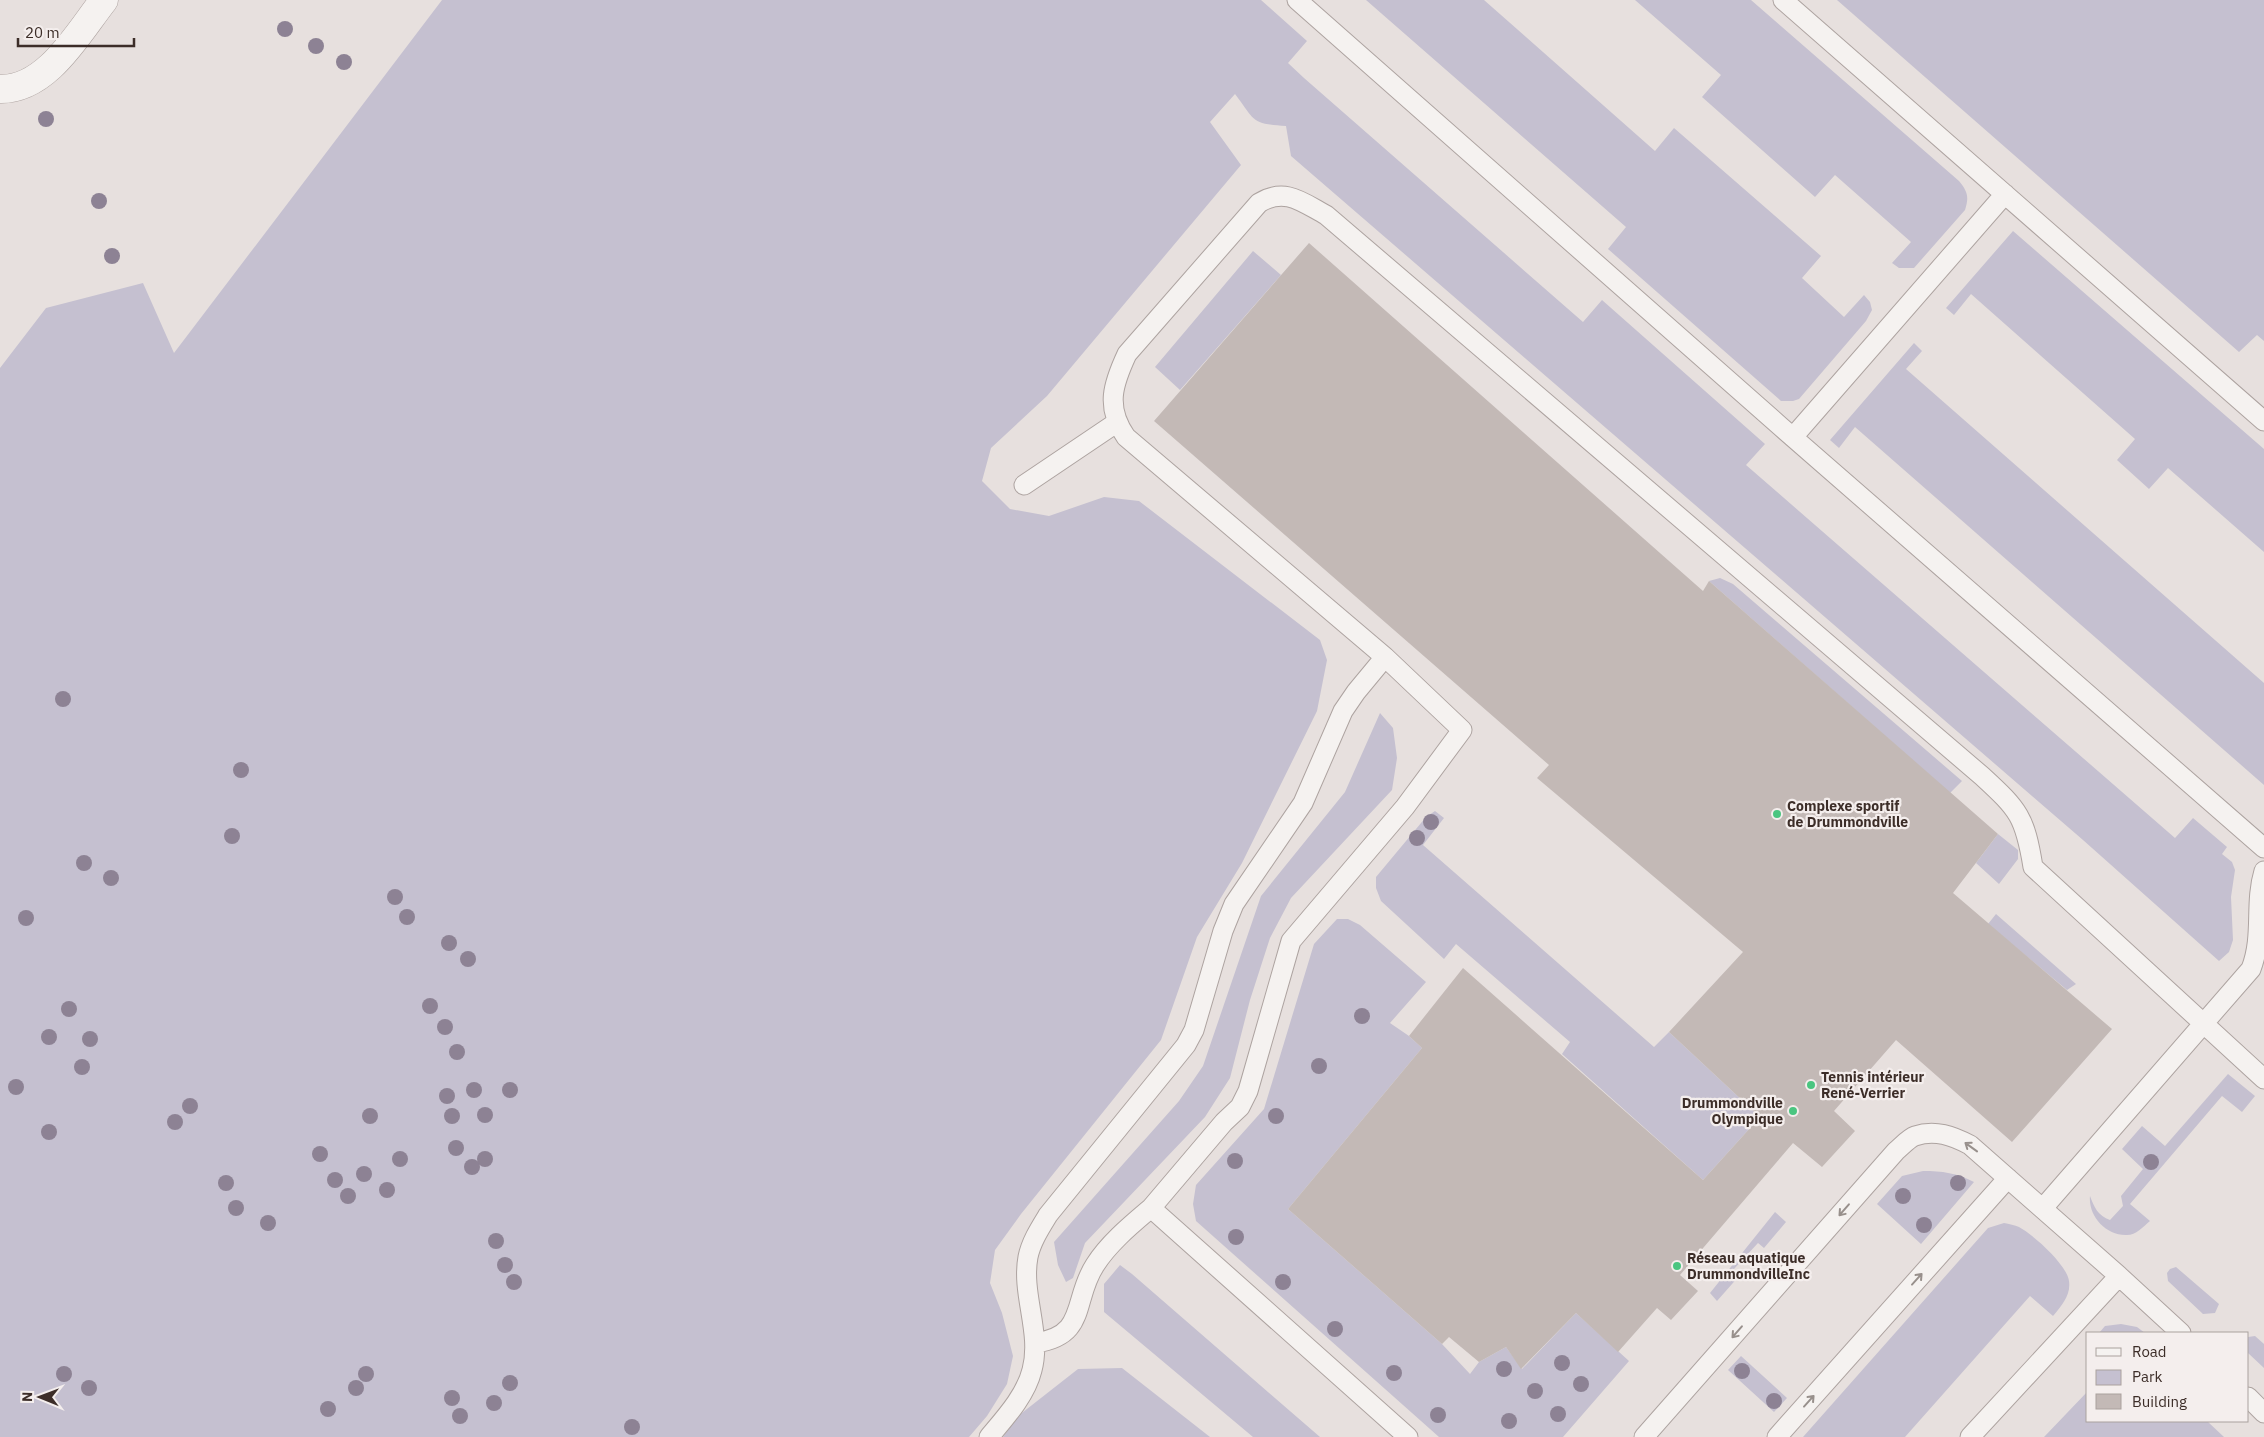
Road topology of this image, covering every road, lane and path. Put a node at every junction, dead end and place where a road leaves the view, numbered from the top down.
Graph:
1 (104, 0) edge
2 (1297, 0) edge
3 (1783, 0) edge
4 (4, 90) edge
5 (2005, 194) junction
6 (2264, 421) edge
7 (1116, 423) junction
8 (1793, 437) junction
9 (1024, 484) dead end
10 (1385, 657) junction
11 (2264, 848) edge
12 (2264, 871) edge
13 (2204, 1025) junction
14 (2264, 1078) edge
15 (2008, 1178) junction
16 (1151, 1208) junction
17 (2043, 1208) junction
18 (2119, 1276) junction
19 (2180, 1332) edge
20 (1035, 1343) junction
21 (2249, 1398) edge
22 (2264, 1413) edge
23 (989, 1437) edge
24 (1408, 1437) edge
25 (1644, 1437) edge
26 (1777, 1437) edge
27 (1970, 1437) edge

1 - 4 street
2 - 8 lane
3 - 5 lane
5 - 6 lane
5 - 8 lane
7 - 9 lane
7 - 10 lane
7 - 13 lane
8 - 11 lane
10 - 16 lane
10 - 20 lane
12 - 13 lane
13 - 14 lane
13 - 17 lane
15 - 17 lane
15 -> 25 lane
26 -> 15 lane
16 - 20 lane
16 - 24 lane
17 - 18 lane
18 - 19 lane
18 - 27 lane
20 - 23 lane
21 - 22 lane

